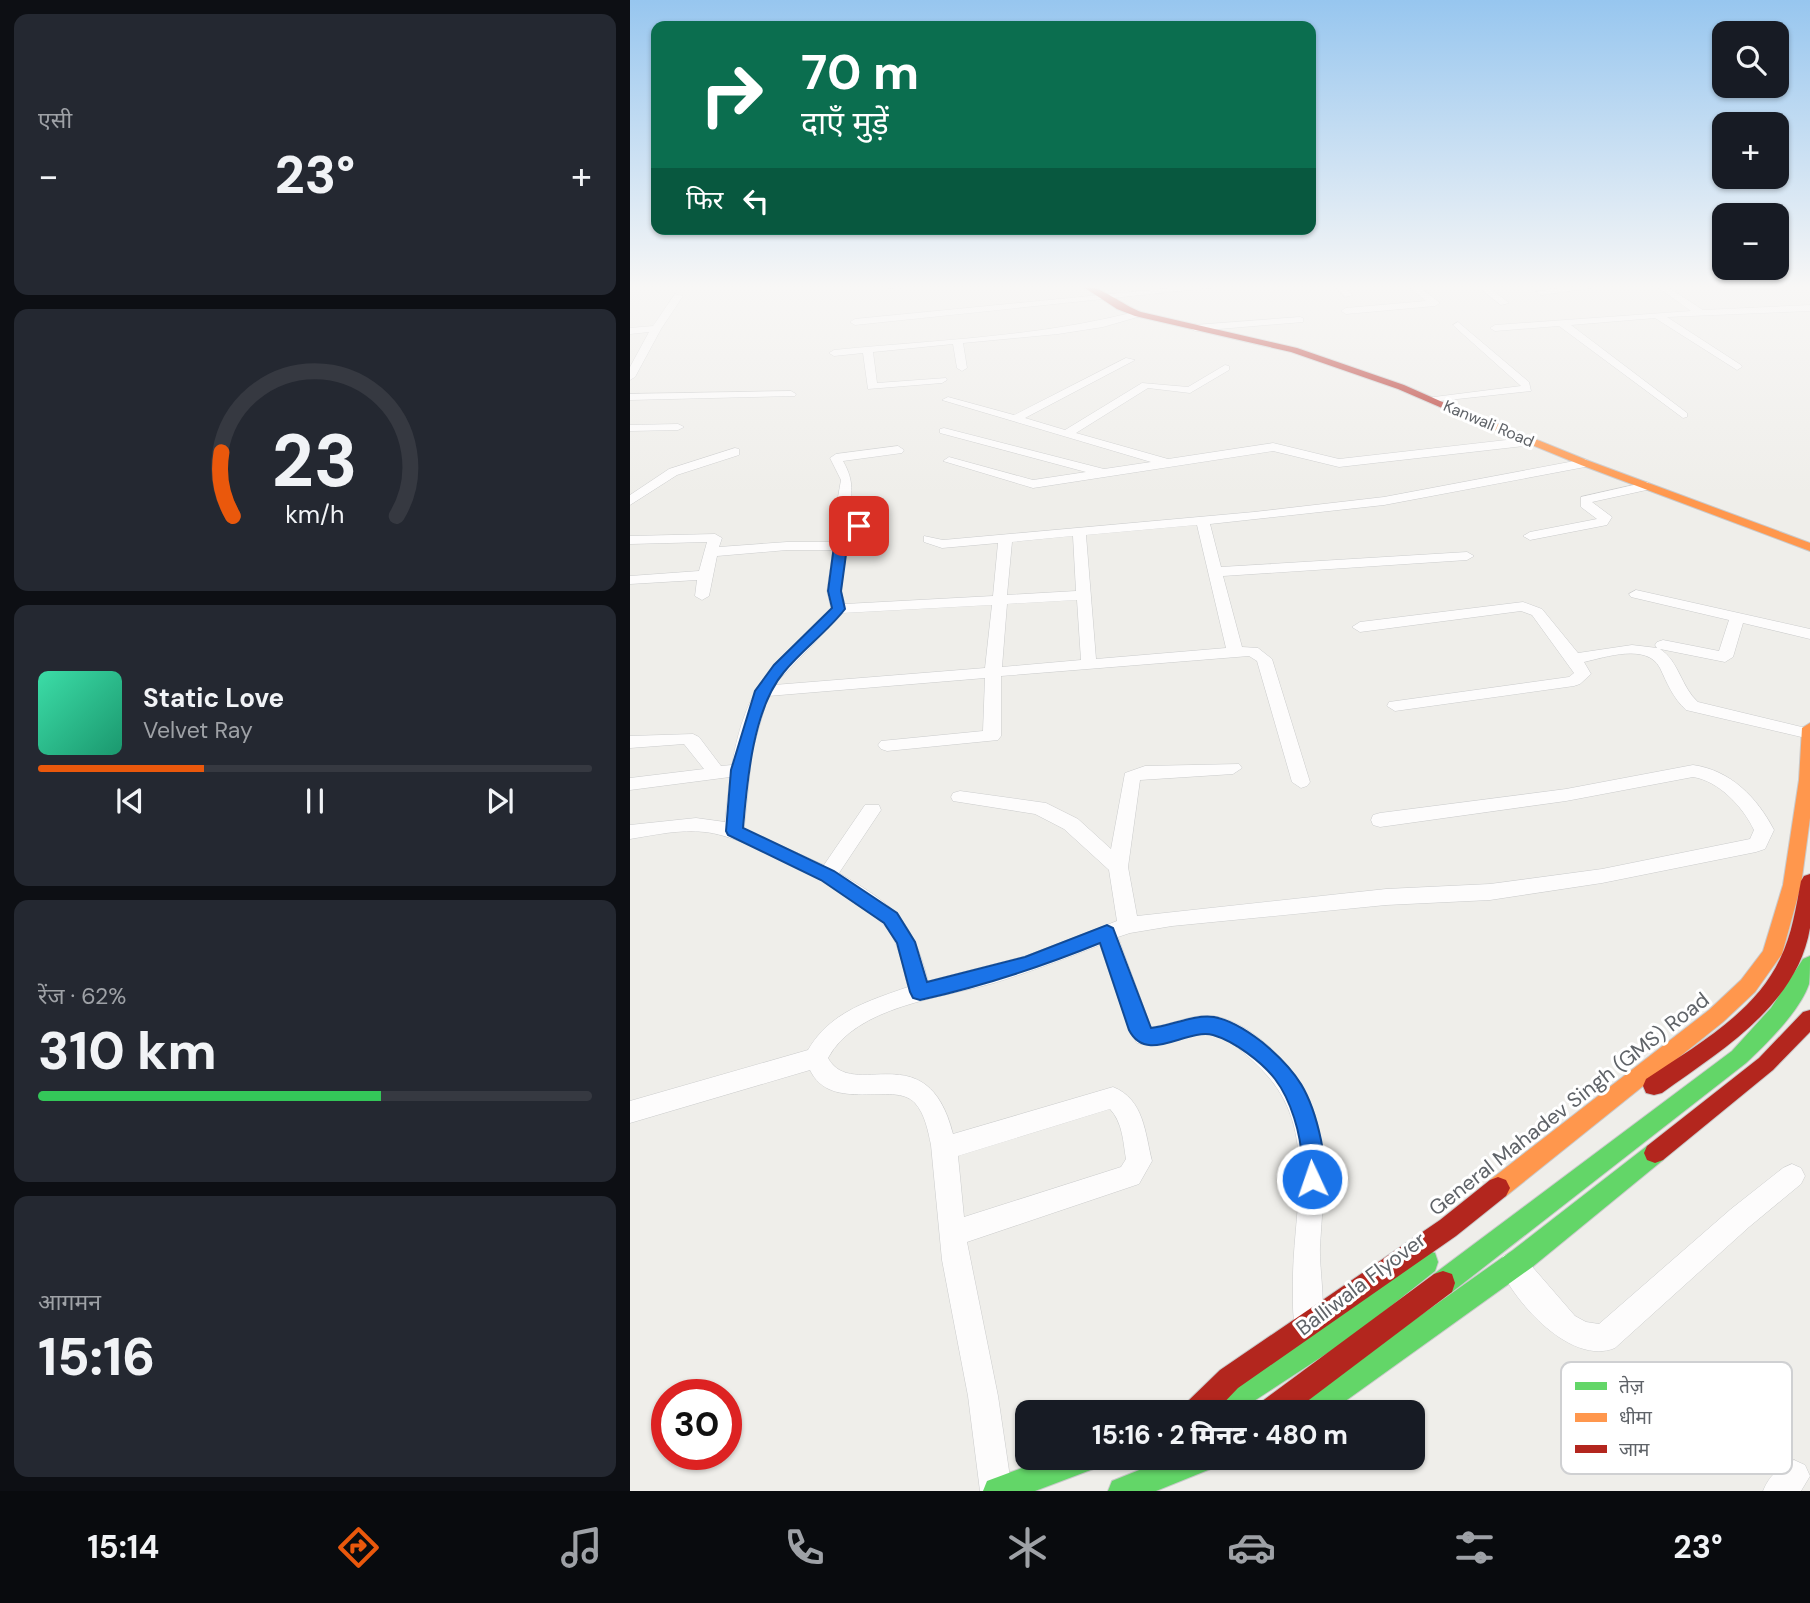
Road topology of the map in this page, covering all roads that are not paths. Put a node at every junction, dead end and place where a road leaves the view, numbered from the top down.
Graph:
1 (642, 356) edge
2 (869, 356) edge
3 (960, 356) edge
4 (1310, 356) edge
5 (1493, 356) edge
6 (1605, 356) edge
7 (1719, 356) edge
8 (1130, 360) dead end
9 (1737, 367) dead end
10 (962, 368) dead end
11 (1225, 368) dead end
12 (630, 377) edge
13 (942, 380) dead end
14 (791, 394) dead end
15 (630, 397) edge
16 (948, 400) dead end
17 (1434, 400) junction
18 (1683, 415) dead end
19 (1015, 419) junction
20 (678, 427) dead end
21 (630, 428) edge
22 (944, 431) dead end
23 (1066, 434) junction
24 (1533, 441) junction
25 (898, 450) dead end
26 (736, 452) dead end
27 (949, 461) dead end
28 (1585, 463) junction
29 (1171, 464) junction
30 (1104, 473) junction
31 (1647, 486) junction
32 (630, 501) edge
33 (1202, 520) junction
34 (1079, 531) junction
35 (1530, 536) dead end
36 (1005, 538) junction
37 (929, 539) dead end
38 (630, 540) edge
39 (840, 546) junction
40 (1810, 547) edge
41 (711, 552) junction
42 (1468, 556) dead end
43 (1215, 572) junction
44 (705, 575) junction
45 (630, 580) edge
46 (1636, 594) dead end
47 (1084, 595) junction
48 (702, 596) dead end
49 (1000, 602) junction
50 (839, 609) junction
51 (1737, 617) junction
52 (1360, 627) dead end
53 (1810, 634) edge
54 (1663, 645) dead end
55 (1235, 651) junction
56 (1574, 659) junction
57 (1089, 666) junction
58 (993, 673) junction
59 (763, 691) junction
60 (1395, 706) dead end
61 (1810, 728) edge
62 (1810, 734) edge
63 (630, 742) edge
64 (887, 745) dead end
65 (1233, 768) dead end
66 (740, 770) junction
67 (716, 772) junction
68 (1301, 782) dead end
69 (630, 784) edge
70 (960, 797) dead end
71 (872, 810) dead end
72 (1380, 820) dead end
73 (734, 831) junction
74 (630, 832) edge
75 (1118, 867) junction
76 (827, 875) junction
77 (1810, 881) edge
78 (1117, 929) junction
79 (1810, 964) edge
80 (920, 992) junction
81 (1810, 1018) edge
82 (816, 1058) junction
83 (630, 1112) edge
84 (943, 1149) junction
85 (1792, 1176) dead end
86 (952, 1234) junction
87 (1513, 1266) junction
88 (1308, 1326) junction
89 (1209, 1400) edge
90 (1232, 1400) edge
91 (1288, 1400) edge
92 (1325, 1400) edge
93 (1053, 1470) edge
94 (1174, 1470) edge
95 (996, 1491) edge
96 (1122, 1491) edge

1 - 12 street
2 - 13 street
3 - 10 street
4 - 17 street, Kanwali Road
5 - 17 street
6 - 18 street
7 - 9 street
8 - 19 street
11 - 23 street
14 - 15 street
16 - 19 street
17 - 24 street, Kanwali Road
19 - 23 street
20 - 21 street
22 - 30 street
23 - 29 street
24 - 28 street, Kanwali Road
24 - 29 street
25 - 39 street
26 - 32 street
27 - 30 street
28 - 31 street, Kanwali Road
28 - 33 street
29 - 30 street
31 - 35 street
31 - 40 street, Kanwali Road
33 - 34 street
33 - 43 street
34 - 36 street
34 - 47 street
36 - 37 street
36 - 49 street
38 - 41 street
39 - 41 street
39 - 50 street
41 - 44 street
42 - 43 street
43 - 55 street
44 - 45 street
44 - 48 street
46 - 51 street
47 - 49 street
47 - 57 street
49 - 50 street
49 - 58 street
50 - 59 street
51 - 53 street
51 - 54 street
52 - 56 street
55 - 57 street
55 - 68 street
56 - 60 street
56 - 62 street
57 - 58 street
58 - 59 street
58 - 64 street
59 - 66 street
61 - 62 street, General Mahadev Singh (GMS) Road
62 - 88 street, General Mahadev Singh (GMS) Road
63 - 67 street
65 - 75 street
66 - 67 street
66 - 73 street
67 - 69 street
70 - 75 street
71 - 76 street
72 - 78 street
73 - 74 street
73 - 76 street
75 - 78 street
76 - 80 street
77 - 90 street, Balliwala Flyover
78 - 80 street
78 - 88 street
79 - 91 street
80 - 82 street
81 - 87 street
82 - 83 street
82 - 84 street
84 - 86 street
84 - 86 street
85 - 87 street
86 - 95 street
87 - 92 street
88 - 89 street, General Mahadev Singh (GMS) Road
93 - 95 street
94 - 96 street

